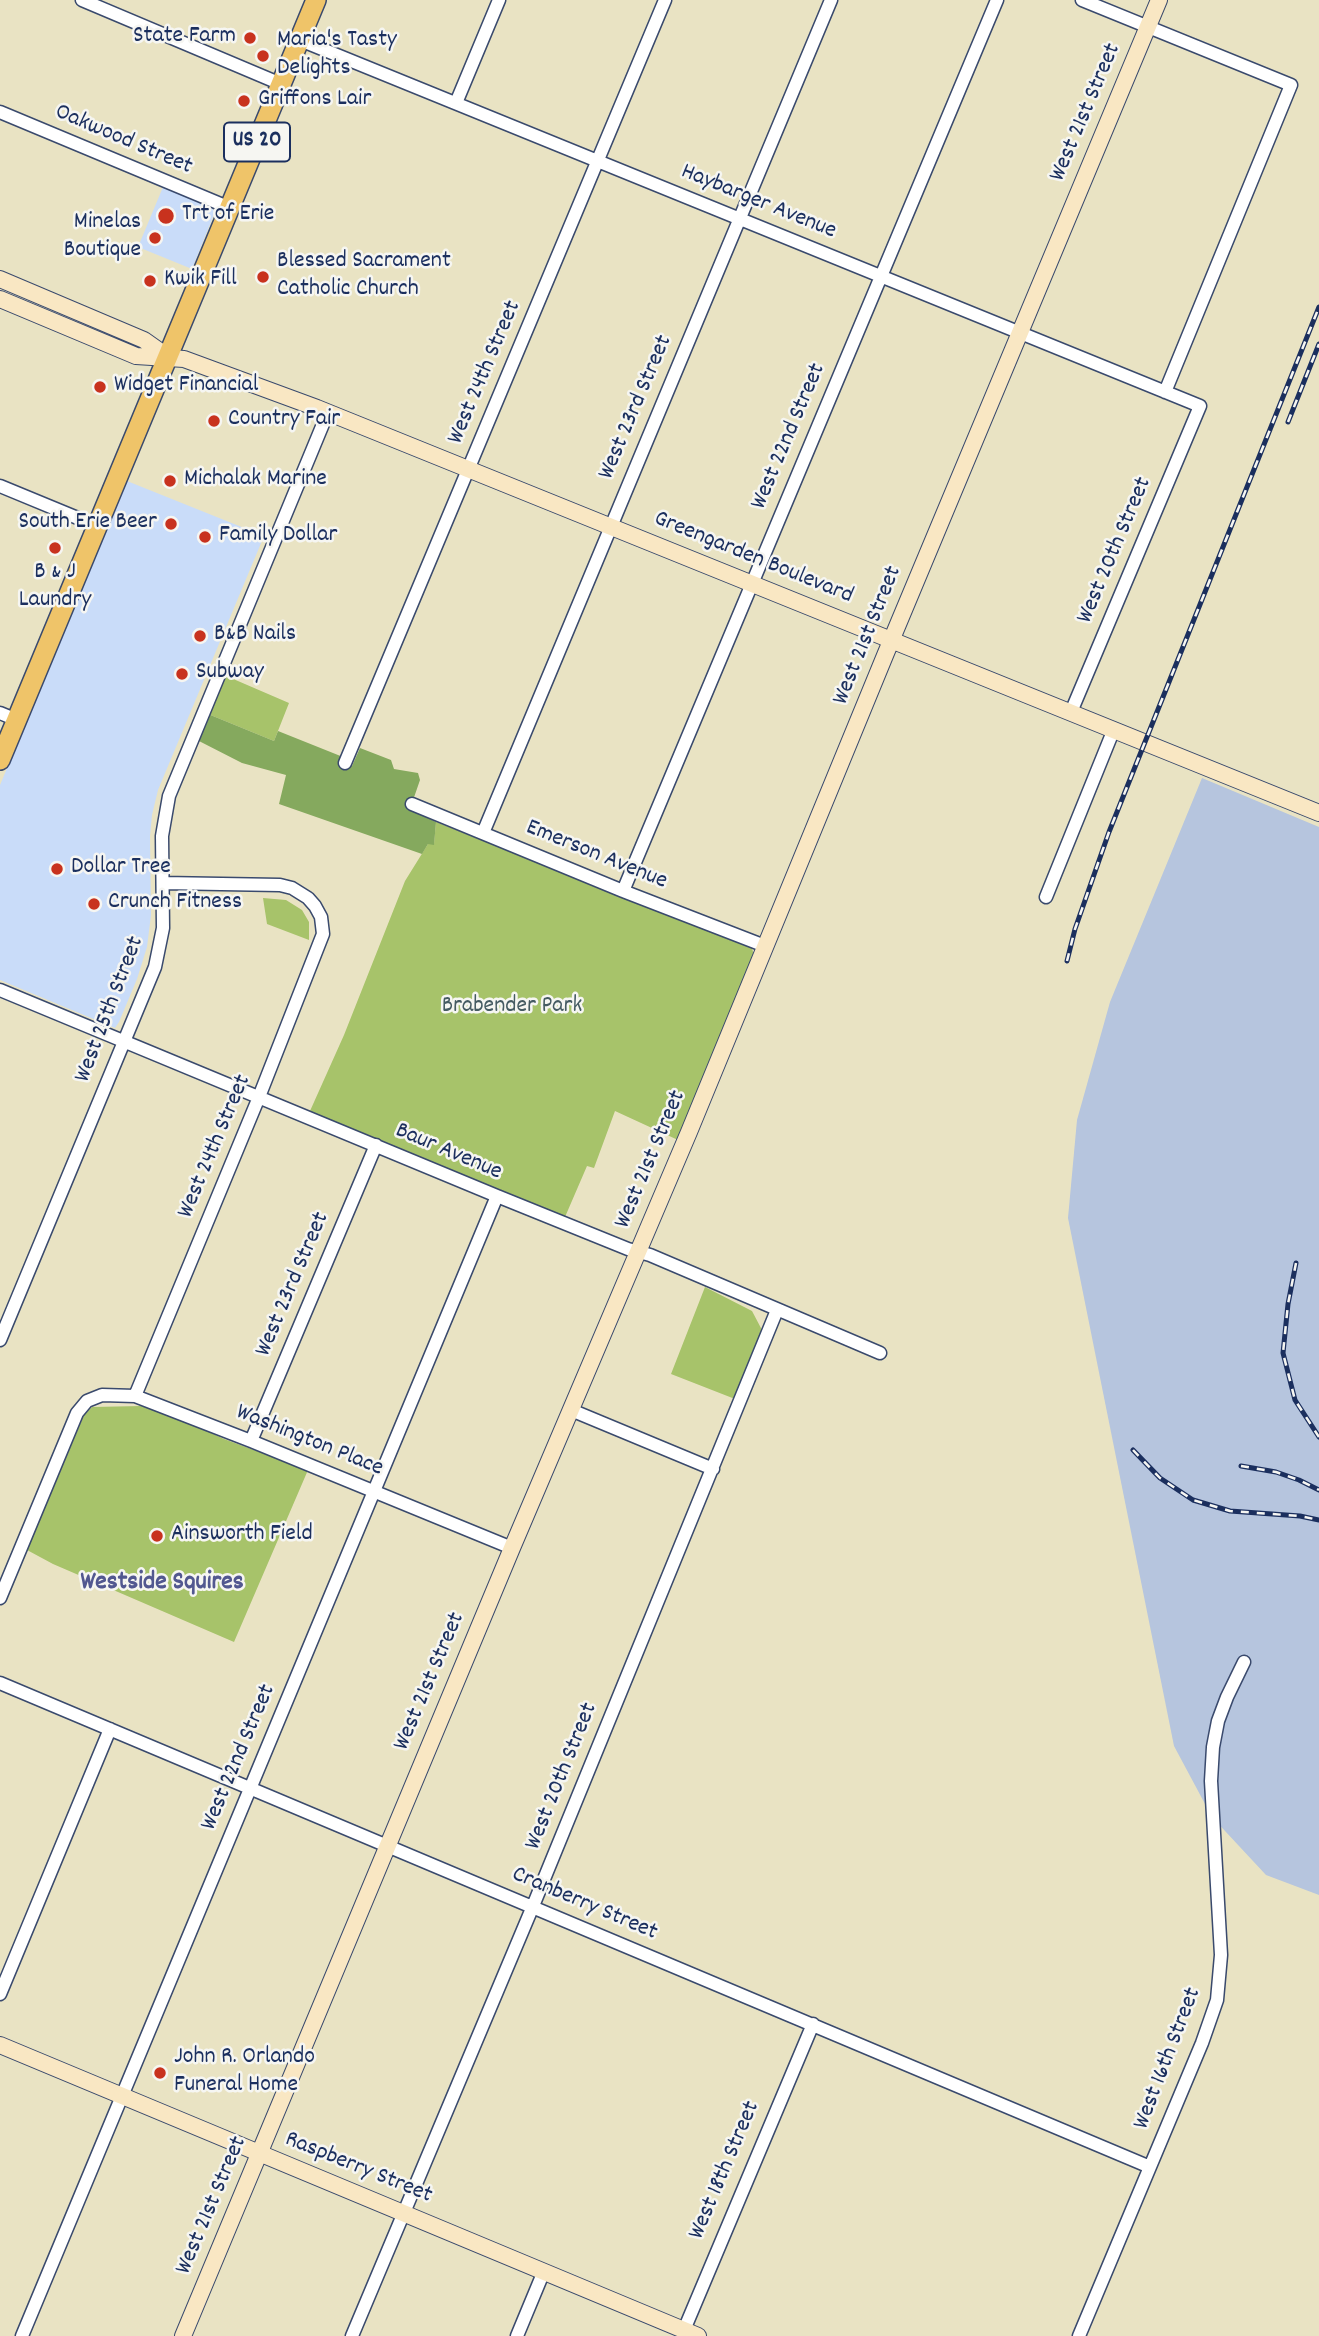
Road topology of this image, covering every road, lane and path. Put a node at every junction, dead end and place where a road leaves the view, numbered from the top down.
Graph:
1 (82, 0) edge
2 (316, 0) edge
3 (499, 0) edge
4 (665, 0) edge
5 (831, 0) edge
6 (997, 0) edge
7 (1082, 0) edge
8 (1159, 0) edge
9 (1148, 27) junction
10 (300, 40) junction
11 (281, 84) junction
12 (456, 103) junction
13 (0, 112) edge
14 (597, 161) junction
15 (230, 208) junction
16 (739, 219) junction
17 (881, 276) junction
18 (0, 279) edge
19 (0, 299) edge
20 (1019, 332) junction
21 (168, 357) junction
22 (1165, 392) junction
23 (1200, 406) joint
24 (328, 412) junction
25 (468, 469) junction
26 (0, 486) edge
27 (97, 526) junction
28 (611, 526) junction
29 (751, 583) junction
30 (892, 640) junction
31 (1071, 712) junction
32 (8, 716) edge
33 (1114, 729) junction
34 (0, 760) edge
35 (345, 763) dead end
36 (412, 804) dead end
37 (1319, 813) edge
38 (483, 833) junction
39 (163, 883) junction
40 (623, 891) junction
41 (1046, 897) dead end
42 (765, 946) junction
43 (0, 990) edge
44 (124, 1041) junction
45 (259, 1097) junction
46 (376, 1145) junction
47 (497, 1196) junction
48 (638, 1252) junction
49 (776, 1310) junction
50 (0, 1340) edge
51 (880, 1353) dead end
52 (135, 1396) junction
53 (570, 1410) junction
54 (251, 1441) junction
55 (713, 1469) junction
56 (374, 1491) junction
57 (512, 1548) junction
58 (0, 1598) edge
59 (1244, 1662) dead end
60 (0, 1683) edge
61 (110, 1729) junction
62 (251, 1788) junction
63 (388, 1845) junction
64 (533, 1906) junction
65 (0, 1994) edge
66 (813, 2024) junction
67 (0, 2045) edge
68 (122, 2096) junction
69 (259, 2153) junction
70 (1150, 2167) junction
71 (403, 2213) junction
72 (544, 2271) junction
73 (688, 2334) edge
74 (22, 2336) edge
75 (183, 2336) edge
76 (352, 2336) edge
77 (517, 2336) edge
78 (1079, 2336) edge

1 - 11 street
2 - 10 main road, US 20
3 - 12 street
4 - 14 street, West 24th Street
5 - 16 street, West 23rd Street
6 - 17 street, West 22nd Street
7 - 9 street
8 - 9 street, West 21st Street
9 - 20 street, West 21st Street
9 - 22 street
10 - 11 main road, US 20
10 - 12 street, Haybarger Avenue
11 - 15 main road, US 20
12 - 14 street, Haybarger Avenue
13 - 15 street, Oakwood Street
14 - 16 street, Haybarger Avenue
14 - 25 street, West 24th Street
15 - 21 main road, US 20
16 - 17 street, Haybarger Avenue
16 - 28 street, West 23rd Street
17 - 20 street, Haybarger Avenue
17 - 29 street, West 22nd Street
18 - 21 street, Greengarden Boulevard
19 - 21 street, Greengarden Boulevard
20 - 22 street, Haybarger Avenue
20 - 30 street, West 21st Street
21 - 24 street, Greengarden Boulevard
21 - 27 main road, US 20
22 - 23 street, Haybarger Avenue
23 - 31 street, West 20th Street
24 - 25 street, Greengarden Boulevard
24 - 39 street, West 25th Street
25 - 28 street, Greengarden Boulevard
25 - 35 street, West 24th Street
26 - 27 street
27 - 32 main road, US 20
28 - 29 street, Greengarden Boulevard
28 - 38 street, West 23rd Street
29 - 30 street, Greengarden Boulevard
29 - 40 street, West 22nd Street
30 - 31 street, Greengarden Boulevard
30 - 42 street, West 21st Street
31 - 33 street, Greengarden Boulevard
32 - 34 main road, US 20
33 - 37 street, Greengarden Boulevard
33 - 41 street
36 - 38 street, Emerson Avenue
38 - 40 street, Emerson Avenue
39 - 44 street, West 25th Street
39 - 45 street, West 24th Street
40 - 42 street, Emerson Avenue
42 - 48 street, West 21st Street
43 - 44 street, Baur Avenue
44 - 45 street, Baur Avenue
44 - 50 street, West 25th Street
45 - 46 street, Baur Avenue
45 - 52 street, West 24th Street
46 - 47 street, Baur Avenue
46 - 54 street, West 23rd Street
47 - 48 street, Baur Avenue
47 - 56 street, West 22nd Street
48 - 49 street, Baur Avenue
48 - 53 street, West 21st Street
49 - 51 street, Baur Avenue
49 - 55 street, West 20th Street
52 - 54 street, Washington Place
52 - 58 street, Washington Place
53 - 55 street
53 - 57 street, West 21st Street
54 - 56 street, Washington Place
55 - 64 street, West 20th Street
56 - 57 street, Washington Place
56 - 62 street, West 22nd Street
57 - 63 street, West 21st Street
59 - 70 street, West 16th Street
60 - 61 street, Cranberry Street
61 - 62 street, Cranberry Street
61 - 65 street
62 - 63 street, Cranberry Street
62 - 68 street, West 22nd Street
63 - 64 street, Cranberry Street
63 - 69 street, West 21st Street
64 - 66 street, Cranberry Street
64 - 71 street, West 20th Street
66 - 70 street, Cranberry Street
66 - 73 street, West 18th Street
67 - 68 street, Raspberry Street
68 - 69 street, Raspberry Street
68 - 74 street, West 22nd Street
69 - 71 street, Raspberry Street
69 - 75 street, West 21st Street
70 - 78 street, West 16th Street
71 - 72 street, Raspberry Street
71 - 76 street, West 20th Street
72 - 73 street, Raspberry Street
72 - 77 street

